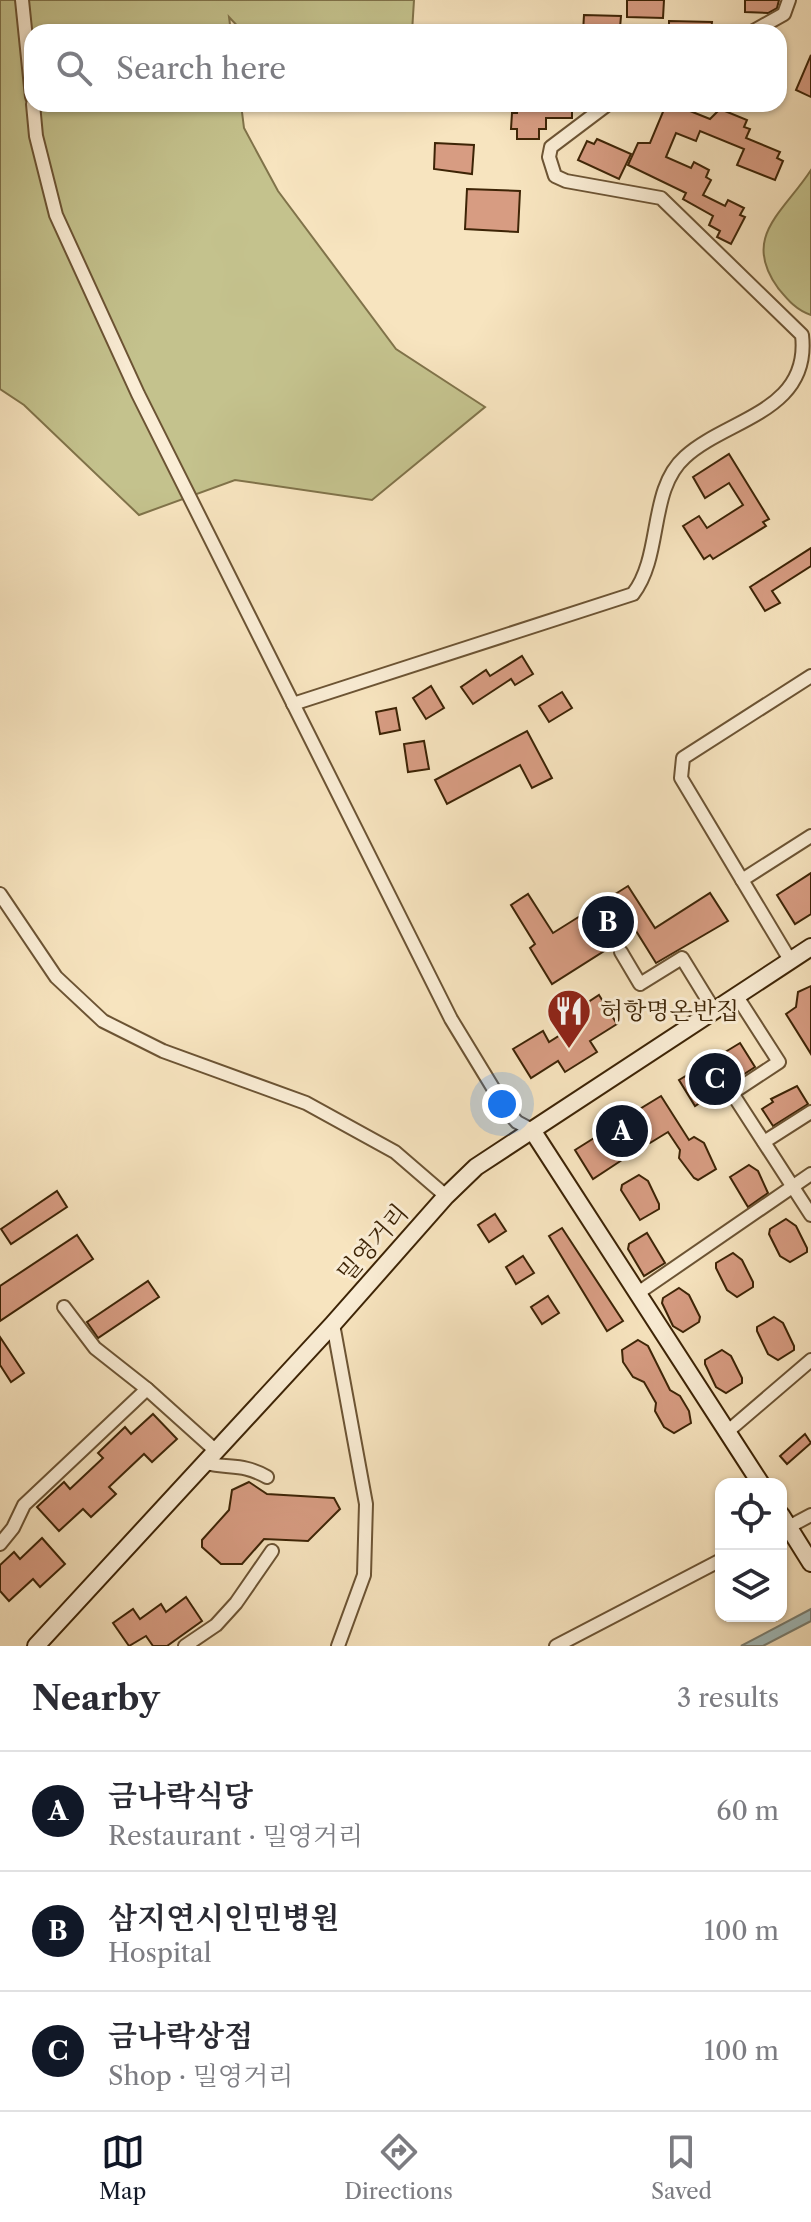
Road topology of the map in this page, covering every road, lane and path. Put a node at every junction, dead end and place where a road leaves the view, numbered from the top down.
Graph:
1 (22, 0) edge
2 (789, 0) edge
3 (24, 24) edge
4 (766, 24) edge
5 (34, 112) edge
6 (597, 112) edge
7 (811, 676) edge
8 (293, 704) junction
9 (811, 836) edge
10 (742, 880) junction
11 (0, 894) edge
12 (811, 947) edge
13 (621, 952) dead end
14 (790, 960) junction
15 (736, 995) junction
16 (714, 1010) junction
17 (811, 1112) edge
18 (532, 1130) junction
19 (764, 1142) junction
20 (811, 1174) edge
21 (793, 1187) junction
22 (446, 1196) junction
23 (811, 1215) edge
24 (638, 1293) junction
25 (64, 1307) dead end
26 (333, 1324) junction
27 (811, 1360) edge
28 (147, 1389) junction
29 (727, 1432) junction
30 (211, 1457) junction
31 (267, 1477) dead end
32 (757, 1478) edge
33 (811, 1515) edge
34 (787, 1523) edge
35 (787, 1530) edge
36 (0, 1544) edge
37 (272, 1551) dead end
38 (715, 1563) edge
39 (811, 1563) edge
40 (43, 1644) edge
41 (185, 1646) edge
42 (338, 1646) edge
43 (556, 1646) edge

1 - 3 street
2 - 4 street
5 - 8 street
6 - 8 street
7 - 10 street
8 - 18 street
9 - 10 street
10 - 14 street
11 - 22 street
12 - 14 main road, 밀영거리
13 - 16 street
14 - 15 main road, 밀영거리
15 - 16 main road, 밀영거리
15 - 19 street
16 - 18 main road, 밀영거리
17 - 19 street
18 - 22 main road, 밀영거리
18 - 24 main road
19 - 21 street
20 - 21 street
21 - 23 street
21 - 24 street
22 - 26 main road, 밀영거리
24 - 29 main road
25 - 28 street
26 - 30 main road, 밀영거리
26 - 42 street
27 - 29 street
28 - 30 street
28 - 36 street
29 - 32 main road
30 - 31 street
30 - 40 main road, 밀영거리
33 - 34 street
35 - 39 main road
37 - 41 street
38 - 43 street

